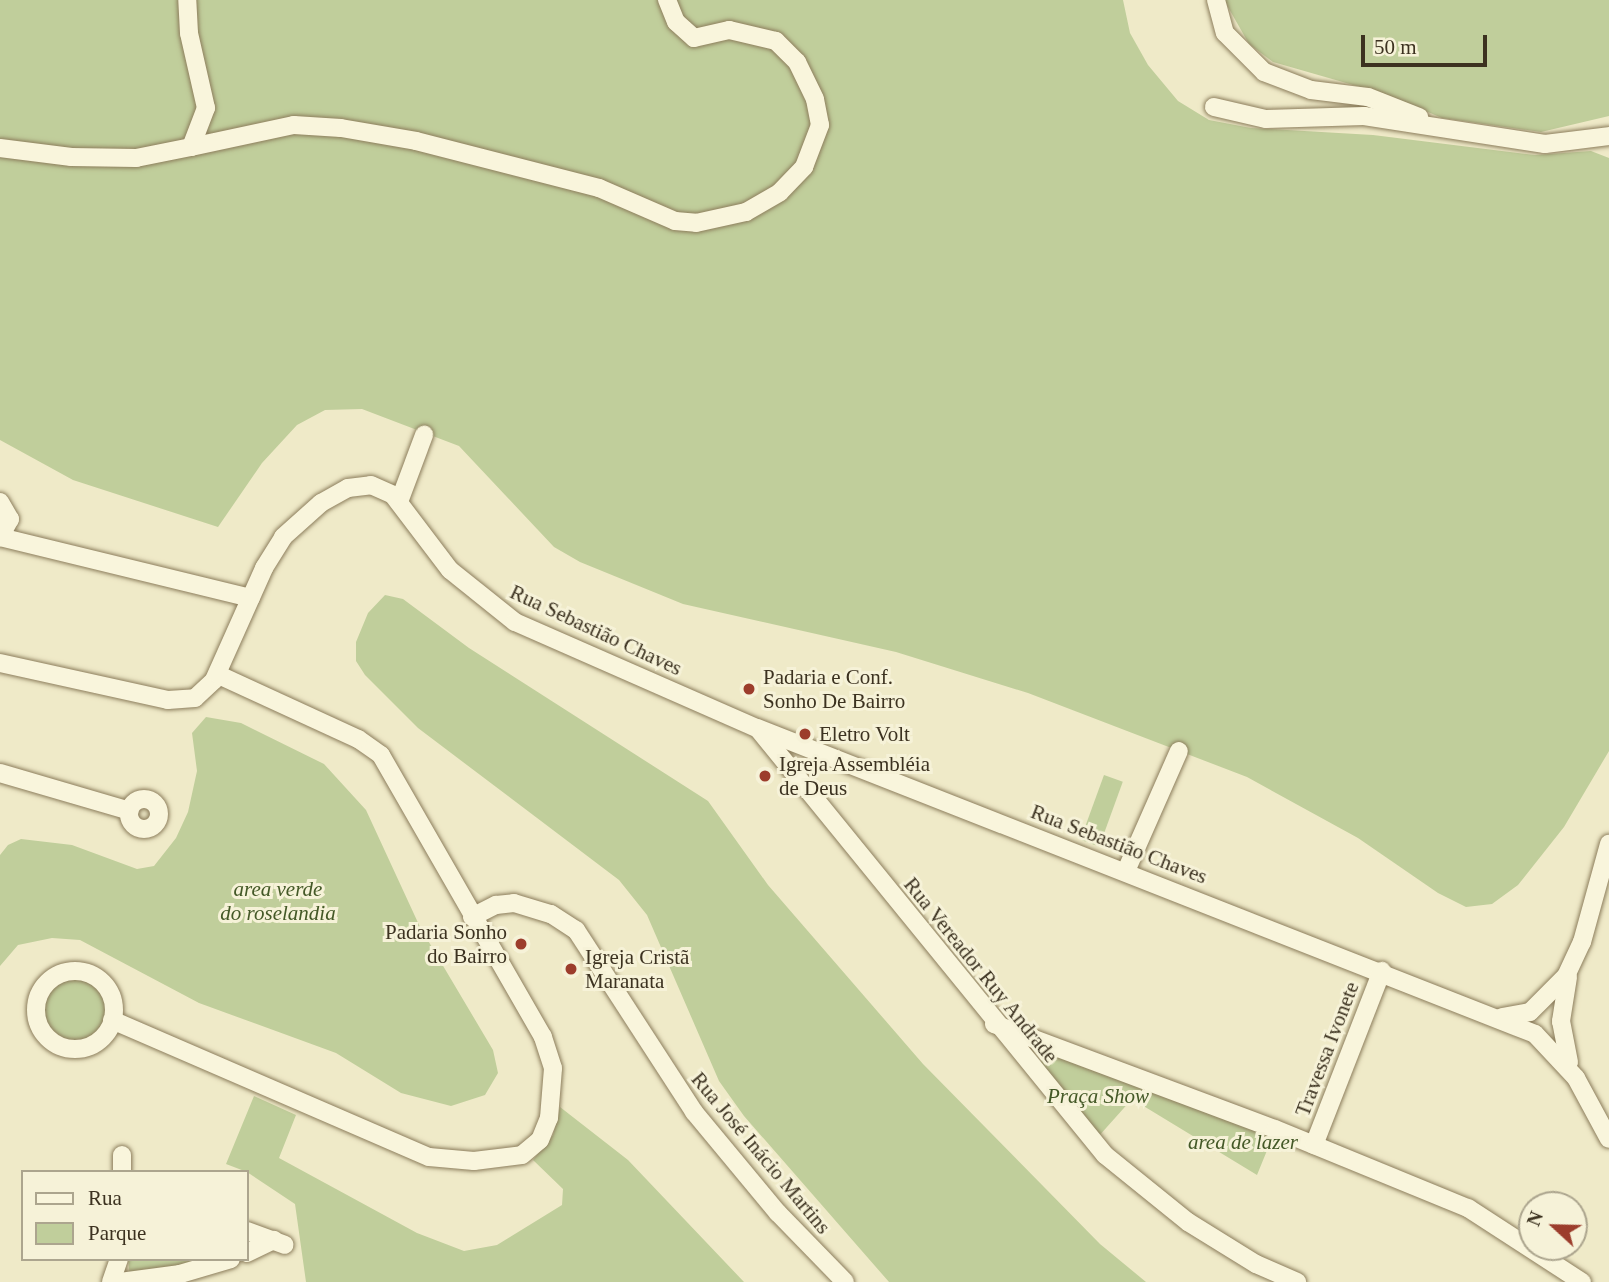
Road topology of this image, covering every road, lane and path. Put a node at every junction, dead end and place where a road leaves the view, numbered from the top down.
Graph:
1 (187, 0) edge
2 (667, 0) edge
3 (1216, 0) edge
4 (1214, 107) dead end
5 (1434, 125) junction
6 (1609, 136) edge
7 (191, 147) junction
8 (0, 148) edge
9 (424, 435) dead end
10 (0, 502) edge
11 (399, 502) junction
12 (0, 537) edge
13 (251, 598) junction
14 (0, 663) edge
15 (216, 674) junction
16 (757, 728) junction
17 (1179, 751) dead end
18 (0, 773) edge
19 (130, 811) dead end
20 (1609, 844) edge
21 (1126, 871) junction
22 (472, 917) junction
23 (1572, 964) junction
24 (1382, 971) junction
25 (1502, 1017) junction
26 (112, 1020) junction
27 (994, 1024) junction
28 (1576, 1078) junction
29 (1609, 1139) edge
30 (1314, 1145) junction
31 (248, 1231) edge
32 (248, 1253) edge
33 (118, 1261) edge
34 (224, 1261) edge
35 (111, 1282) edge
36 (120, 1282) edge
37 (845, 1282) edge
38 (1297, 1282) edge
39 (1582, 1282) edge

1 - 7 street
2 - 7 street
3 - 5 street
4 - 5 street
5 - 6 street
7 - 8 street
9 - 11 street
10 - 12 street
11 - 13 street, Rua Sebastião Chaves
11 - 16 street, Rua Sebastião Chaves
12 - 13 street
13 - 15 street, Rua Sebastião Chaves
14 - 15 street
15 - 22 street
16 - 21 street, Rua Sebastião Chaves
16 - 27 street, Rua Vereador Ruy Andrade
17 - 21 street
18 - 19 street
20 - 23 street
21 - 24 street, Rua Sebastião Chaves
22 - 26 street
22 - 37 street, Rua José Inácio Martins
23 - 25 street
23 - 28 street
24 - 25 street, Rua Sebastião Chaves
24 - 30 street, Travessa Ivonete
25 - 28 street, Rua Sebastião Chaves
26 - 26 street
27 - 30 street
27 - 38 street, Rua Vereador Ruy Andrade
28 - 29 street, Rua Sebastião Chaves
30 - 39 street
31 - 32 street
33 - 35 street
34 - 36 street

